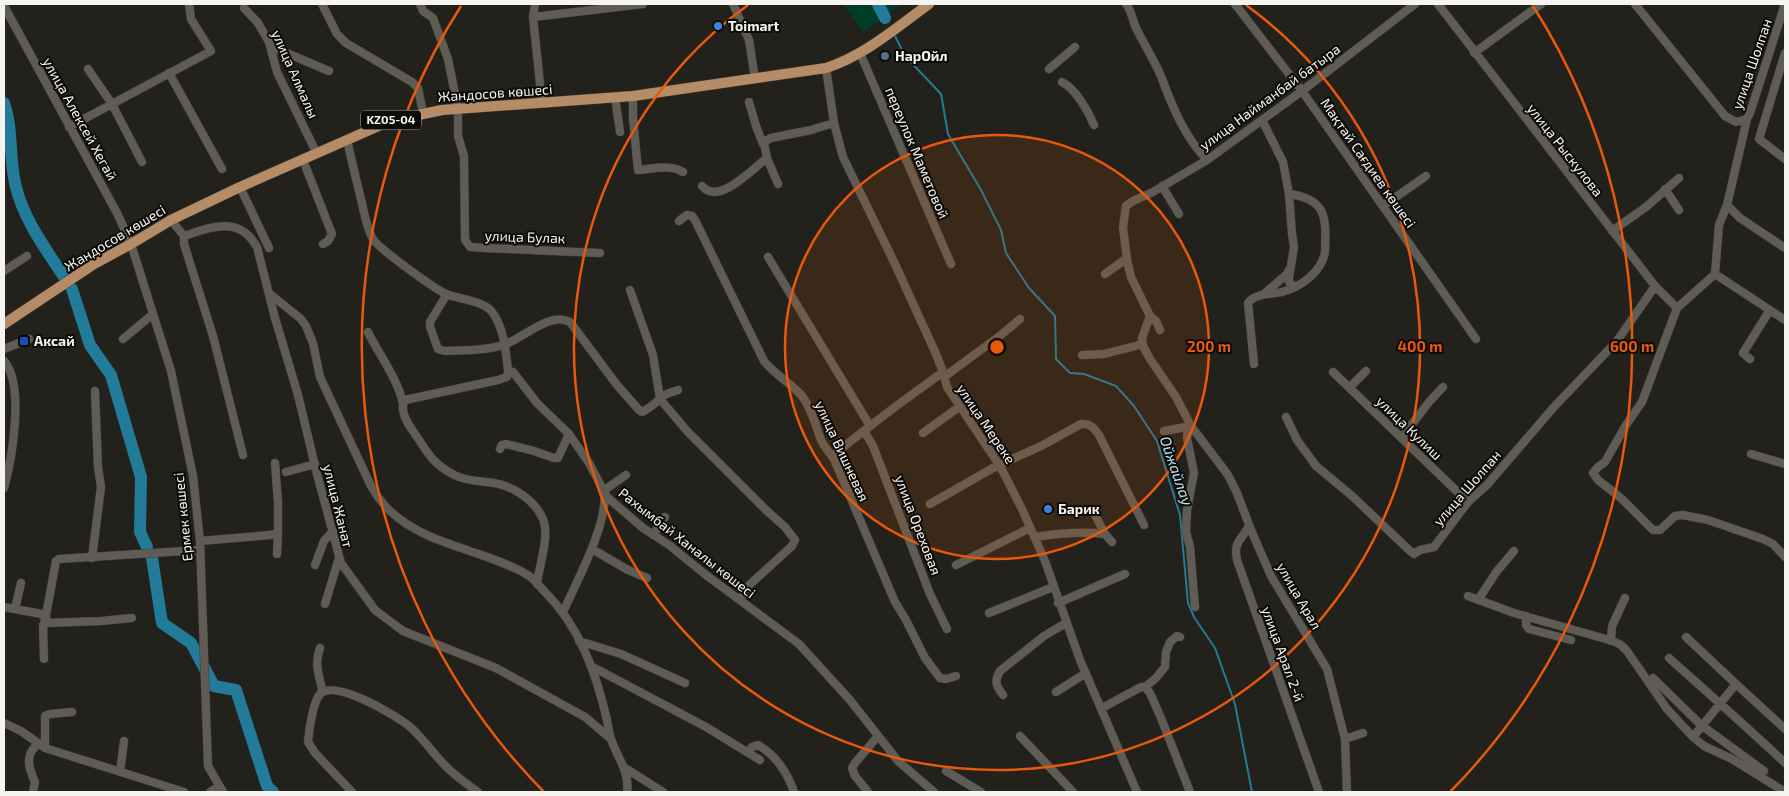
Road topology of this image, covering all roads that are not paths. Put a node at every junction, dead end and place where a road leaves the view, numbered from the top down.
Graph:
1 (190, 4) edge
2 (322, 4) edge
3 (420, 4) edge
4 (535, 4) edge
5 (643, 4) edge
6 (733, 4) edge
7 (929, 4) edge
8 (1126, 4) edge
9 (1236, 4) edge
10 (1416, 4) edge
11 (1438, 4) edge
12 (1541, 4) edge
13 (1635, 4) edge
14 (1785, 4) edge
15 (4, 6) edge
16 (244, 8) dead end
17 (533, 17) junction
18 (270, 46) junction
19 (1075, 46) dead end
20 (860, 52) junction
21 (1474, 53) junction
22 (1785, 53) edge
23 (826, 68) junction
24 (88, 69) dead end
25 (1049, 69) dead end
26 (329, 71) dead end
27 (169, 73) junction
28 (755, 79) junction
29 (1062, 82) dead end
30 (1302, 91) junction
31 (633, 96) junction
32 (615, 97) junction
33 (749, 102) dead end
34 (542, 103) junction
35 (112, 104) junction
36 (458, 109) junction
37 (423, 113) junction
38 (1746, 119) junction
39 (1262, 120) junction
40 (834, 123) junction
41 (1094, 125) dead end
42 (69, 127) junction
43 (620, 132) dead end
44 (347, 139) junction
45 (764, 141) junction
46 (317, 154) junction
47 (767, 158) junction
48 (1785, 159) edge
49 (303, 160) junction
50 (1207, 160) junction
51 (142, 162) dead end
52 (222, 169) dead end
53 (638, 170) junction
54 (629, 172) dead end
55 (683, 172) dead end
56 (1426, 176) dead end
57 (1679, 178) dead end
58 (778, 184) dead end
59 (702, 186) dead end
60 (1162, 186) junction
61 (240, 187) junction
62 (1665, 190) junction
63 (1289, 194) junction
64 (1726, 204) junction
65 (1383, 206) junction
66 (1679, 210) dead end
67 (1179, 214) dead end
68 (171, 220) junction
69 (679, 220) dead end
70 (1612, 231) junction
71 (184, 236) junction
72 (131, 244) junction
73 (323, 244) dead end
74 (269, 248) dead end
75 (1785, 248) edge
76 (600, 252) dead end
77 (27, 256) dead end
78 (768, 258) dead end
79 (1126, 258) junction
80 (951, 264) dead end
81 (1289, 270) junction
82 (4, 271) edge
83 (1105, 274) dead end
84 (1715, 274) junction
85 (1654, 286) junction
86 (1295, 287) junction
87 (630, 290) dead end
88 (270, 294) junction
89 (447, 294) junction
90 (1264, 294) junction
91 (439, 306) junction
92 (1677, 308) junction
93 (1770, 310) junction
94 (430, 311) dead end
95 (153, 314) junction
96 (1150, 316) junction
97 (1020, 318) dead end
98 (1785, 320) edge
99 (4, 324) edge
100 (1160, 330) dead end
101 (368, 332) dead end
102 (29, 339) dead end
103 (123, 339) dead end
104 (1476, 339) dead end
105 (1142, 344) junction
106 (505, 345) junction
107 (4, 350) edge
108 (1082, 356) dead end
109 (1750, 359) dead end
110 (4, 361) edge
111 (1254, 364) dead end
112 (508, 371) junction
113 (1366, 371) dead end
114 (1333, 372) dead end
115 (944, 375) junction
116 (1350, 387) junction
117 (1443, 387) dead end
118 (95, 390) dead end
119 (678, 390) dead end
120 (660, 399) junction
121 (403, 400) junction
122 (959, 407) junction
123 (1286, 417) dead end
124 (1191, 426) junction
125 (867, 429) junction
126 (1164, 431) dead end
127 (923, 433) dead end
128 (569, 434) junction
129 (1402, 438) junction
130 (500, 449) dead end
131 (1751, 454) dead end
132 (243, 455) dead end
133 (834, 459) junction
134 (275, 463) dead end
135 (315, 464) junction
136 (1785, 464) edge
137 (1000, 466) junction
138 (286, 472) dead end
139 (626, 475) dead end
140 (4, 488) edge
141 (604, 492) junction
142 (1468, 502) junction
143 (930, 504) dead end
144 (665, 517) dead end
145 (1144, 524) dead end
146 (1249, 526) junction
147 (1030, 528) junction
148 (333, 531) junction
149 (278, 532) junction
150 (1084, 532) junction
151 (1105, 534) junction
152 (653, 535) junction
153 (1035, 537) junction
154 (200, 540) junction
155 (1112, 542) dead end
156 (592, 549) junction
157 (200, 550) junction
158 (1514, 551) dead end
159 (277, 554) dead end
160 (1785, 557) edge
161 (92, 558) junction
162 (339, 558) junction
163 (315, 565) dead end
164 (956, 565) dead end
165 (1125, 574) dead end
166 (647, 578) dead end
167 (21, 583) dead end
168 (537, 584) junction
169 (1053, 587) junction
170 (1468, 596) dead end
171 (1625, 598) dead end
172 (740, 600) junction
173 (1478, 600) junction
174 (1058, 603) junction
175 (325, 604) dead end
176 (4, 608) edge
177 (1195, 608) dead end
178 (15, 609) junction
179 (563, 612) junction
180 (988, 612) dead end
181 (1526, 616) junction
182 (132, 618) dead end
183 (46, 622) junction
184 (1066, 623) junction
185 (946, 629) dead end
186 (1180, 637) dead end
187 (1686, 637) dead end
188 (579, 640) junction
189 (1571, 640) dead end
190 (1611, 640) junction
191 (320, 648) dead end
192 (1669, 658) dead end
193 (44, 659) dead end
194 (591, 666) junction
195 (1086, 673) junction
196 (956, 676) dead end
197 (1653, 678) dead end
198 (685, 683) dead end
199 (1736, 684) junction
200 (1148, 690) junction
201 (323, 692) junction
202 (1056, 692) dead end
203 (1003, 695) dead end
204 (1721, 703) junction
205 (1102, 708) junction
206 (72, 712) dead end
207 (4, 724) edge
208 (1701, 725) junction
209 (1785, 729) edge
210 (1363, 733) dead end
211 (878, 736) junction
212 (1020, 736) dead end
213 (1692, 737) junction
214 (611, 738) junction
215 (1344, 740) junction
216 (124, 741) dead end
217 (42, 746) junction
218 (749, 752) junction
219 (760, 760) dead end
220 (1785, 763) edge
221 (625, 768) junction
222 (946, 771) dead end
223 (1764, 771) dead end
224 (120, 772) junction
225 (221, 789) edge
226 (167, 790) edge
227 (33, 792) edge
228 (184, 792) edge
229 (210, 792) edge
230 (352, 792) edge
231 (478, 792) edge
232 (627, 792) edge
233 (663, 792) edge
234 (794, 792) edge
235 (868, 792) edge
236 (934, 792) edge
237 (981, 792) edge
238 (1073, 792) edge
239 (1137, 792) edge
240 (1190, 792) edge
241 (1319, 792) edge
242 (1347, 792) edge
243 (1785, 792) edge

1 - 27 street
2 - 37 street
3 - 36 street
4 - 17 street
5 - 17 street
6 - 28 street
7 - 20 main road, Жандосов көшесі / KZ05-04
8 - 50 street
9 - 30 street, Мақтай Сағдиев көшесі
10 - 30 street, улица Найманбай батыра
11 - 21 street, улица Рыскулова
12 - 21 street
13 - 38 street, улица Шолпан
14 - 38 street, улица Шолпан
15 - 42 street, улица Алексей Хегай
16 - 18 street, улица Алмалы
17 - 34 street
18 - 26 street
18 - 46 street, улица Алмалы
19 - 25 street
20 - 23 main road, Жандосов көшесі / KZ05-04
20 - 80 street, переулок Маметовой
21 - 70 street, улица Рыскулова
22 - 48 street
23 - 28 main road, Жандосов көшесі / KZ05-04
23 - 40 street, улица Мереке
24 - 35 street
27 - 35 street
27 - 52 street
28 - 31 main road, Жандосов көшесі / KZ05-04
29 - 41 street
30 - 39 street, улица Найманбай батыра
30 - 65 street, Мақтай Сағдиев көшесі
31 - 32 main road, Жандосов көшесі / KZ05-04
31 - 53 street
32 - 34 main road, Жандосов көшесі / KZ05-04
32 - 43 street
33 - 45 street
34 - 36 main road, Жандосов көшесі / KZ05-04
35 - 42 street
35 - 51 street
36 - 37 main road, Жандосов көшесі / KZ05-04
36 - 76 street, улица Булак
37 - 44 main road, Жандосов көшесі / KZ05-04
38 - 64 street
39 - 50 street, улица Найманбай батыра
39 - 63 street
40 - 45 street
40 - 115 street, улица Мереке
42 - 72 street, улица Алексей Хегай
44 - 46 main road, Жандосов көшесі / KZ05-04
44 - 89 street
45 - 47 street
46 - 49 main road, Жандосов көшесі / KZ05-04
47 - 58 street
47 - 59 street
49 - 61 main road, Жандосов көшесі / KZ05-04
49 - 73 street
50 - 60 street, улица Найманбай батыра
53 - 54 street
53 - 55 street
56 - 65 street
57 - 62 street
60 - 67 street
60 - 79 street, улица Найманбай батыра
61 - 68 main road, Жандосов көшесі / KZ05-04
61 - 74 street
62 - 66 street
62 - 70 street
63 - 81 street
63 - 86 street
64 - 75 street
64 - 84 street
65 - 104 street, Мақтай Сағдиев көшесі
68 - 71 street
68 - 72 main road, Жандосов көшесі / KZ05-04
69 - 133 street, улица Вишневая
70 - 85 street, улица Рыскулова
71 - 88 street, улица Жанат
71 - 132 street
72 - 95 street, Ермек көшесі
72 - 99 main road, Жандосов көшесі / KZ05-04
77 - 82 street
78 - 125 street, улица Ореховая
79 - 83 street
79 - 96 street
81 - 86 street
81 - 90 street
84 - 92 street
84 - 93 street
85 - 92 street, улица Рыскулова
85 - 142 street, улица Шолпан
86 - 90 street
87 - 120 street
88 - 135 street, улица Жанат
88 - 168 street
89 - 91 street
89 - 106 street
90 - 111 street
91 - 94 street
91 - 106 street
92 - 160 street
93 - 98 street
93 - 109 street
95 - 103 street
95 - 154 street, Ермек көшесі
96 - 100 street
96 - 105 street
97 - 115 street
101 - 121 street
102 - 107 street
105 - 108 street
105 - 124 street, улица Арал
106 - 112 street
106 - 120 street
110 - 140 street
112 - 121 street
112 - 128 street, Рахымбай Ханалы көшесі
113 - 116 street
114 - 116 street, улица Кулиш
115 - 122 street, улица Мереке
115 - 125 street
116 - 129 street, улица Кулиш
117 - 129 street
118 - 161 street
119 - 120 street
120 - 172 street
121 - 168 street
122 - 127 street
122 - 137 street, улица Мереке
123 - 142 street, улица Шолпан
124 - 126 street
124 - 146 street, улица Арал
124 - 177 street
125 - 133 street
125 - 185 street, улица Ореховая
128 - 130 street
128 - 141 street, Рахымбай Ханалы көшесі
129 - 142 street, улица Кулиш
131 - 136 street
133 - 196 street, улица Вишневая
134 - 149 street
135 - 138 street
135 - 148 street, улица Жанат
137 - 143 street
137 - 145 street
137 - 147 street, улица Мереке
139 - 141 street
141 - 152 street, Рахымбай Ханалы көшесі
141 - 156 street
144 - 152 street
146 - 215 street, улица Арал
146 - 241 street, улица Арал 2-й
147 - 153 street, улица Мереке
147 - 164 street
148 - 162 street, улица Жанат
148 - 163 street
149 - 154 street
149 - 159 street
150 - 151 street
150 - 151 street
150 - 153 street
151 - 155 street
152 - 172 street, Рахымбай Ханалы көшесі
153 - 169 street, улица Мереке
154 - 157 street, Ермек көшесі
156 - 166 street
156 - 179 street
157 - 161 street
157 - 225 street, Ермек көшесі
158 - 173 street
161 - 183 street
162 - 175 street
162 - 214 street, улица Жанат
165 - 174 street
167 - 178 street
168 - 179 street
169 - 174 street, улица Мереке
169 - 180 street
170 - 173 street
171 - 190 street
172 - 211 street, Рахымбай Ханалы көшесі
173 - 181 street
174 - 184 street, улица Мереке
176 - 178 street
178 - 183 street
179 - 188 street
181 - 189 street
181 - 190 street
182 - 183 street
183 - 193 street
184 - 195 street, улица Мереке
184 - 203 street
186 - 200 street
187 - 199 street
188 - 194 street
188 - 198 street
190 - 213 street
191 - 201 street
192 - 204 street
194 - 214 street
194 - 218 street
195 - 202 street
195 - 205 street, улица Мереке
197 - 208 street
199 - 204 street
199 - 209 street
200 - 205 street
200 - 240 street
201 - 230 street
201 - 231 street
204 - 208 street
204 - 220 street
205 - 239 street, улица Мереке
206 - 217 street
207 - 217 street
208 - 213 street
208 - 223 street
210 - 215 street
211 - 235 street
211 - 236 street, Рахымбай Ханалы көшесі
212 - 238 street
213 - 243 street
214 - 221 street
215 - 242 street, улица Арал
216 - 224 street
217 - 224 street
217 - 227 street
218 - 219 street
218 - 234 street
221 - 232 street
221 - 233 street
222 - 237 street
224 - 226 street
225 - 229 street
226 - 228 street

